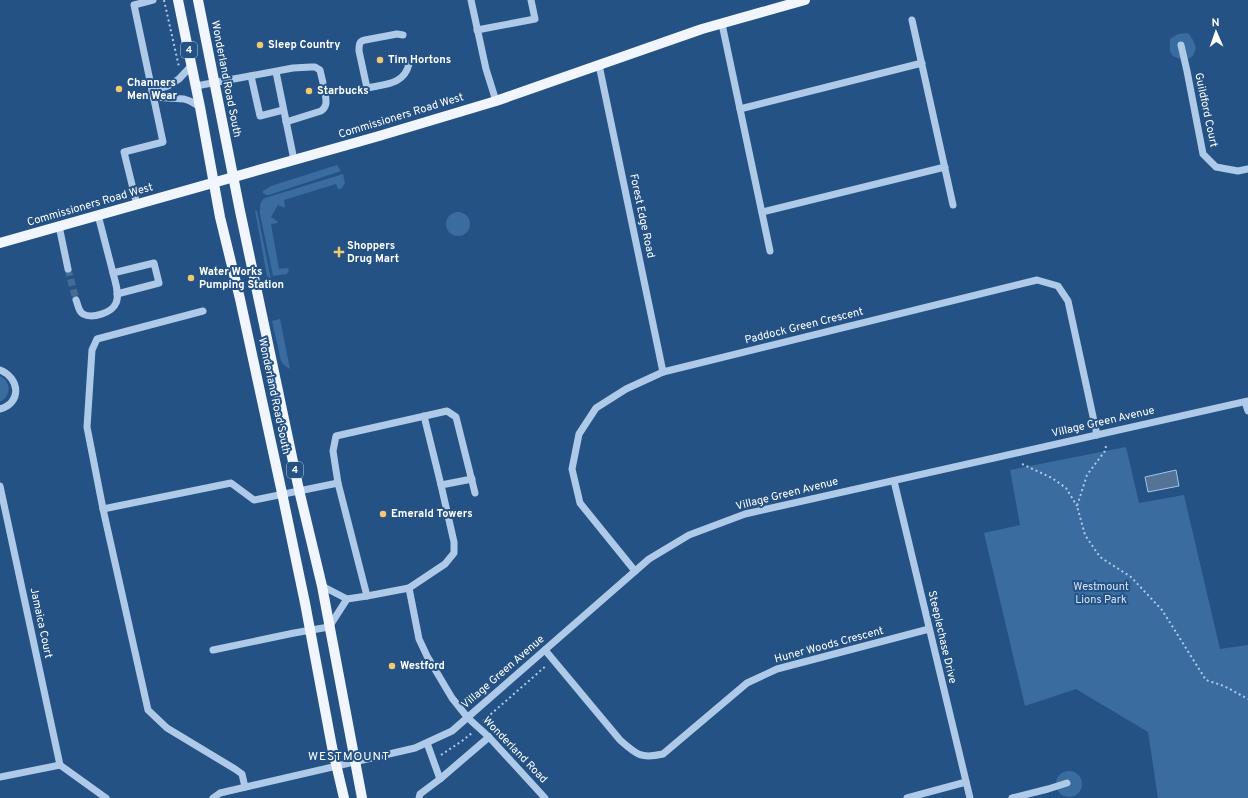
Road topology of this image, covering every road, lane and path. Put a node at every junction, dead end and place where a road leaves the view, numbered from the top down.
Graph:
1 (153, 0) edge
2 (178, 0) edge
3 (198, 0) edge
4 (471, 0) edge
5 (531, 0) edge
6 (805, 0) edge
7 (912, 20) dead end
8 (722, 24) junction
9 (477, 30) junction
10 (403, 35) dead end
11 (1181, 45) dead end
12 (922, 63) junction
13 (409, 64) dead end
14 (192, 65) junction
15 (599, 65) junction
16 (276, 72) junction
17 (251, 76) junction
18 (215, 83) junction
19 (323, 83) dead end
20 (196, 86) junction
21 (325, 92) dead end
22 (153, 94) junction
23 (496, 100) junction
24 (200, 107) junction
25 (740, 109) junction
26 (283, 110) junction
27 (286, 122) junction
28 (294, 160) junction
29 (944, 167) junction
30 (1248, 170) edge
31 (233, 178) junction
32 (214, 183) junction
33 (136, 205) junction
34 (953, 205) dead end
35 (762, 212) junction
36 (98, 216) junction
37 (60, 226) junction
38 (0, 243) edge
39 (770, 251) dead end
40 (68, 269) tunnel mouth
41 (113, 273) junction
42 (117, 294) junction
43 (76, 300) tunnel mouth
44 (203, 311) dead end
45 (0, 370) edge
46 (663, 372) junction
47 (1246, 401) edge
48 (0, 409) edge
49 (1248, 411) edge
50 (424, 416) junction
51 (1097, 435) junction
52 (1106, 446) dead end
53 (1022, 464) dead end
54 (472, 479) junction
55 (894, 481) junction
56 (338, 483) junction
57 (441, 485) junction
58 (0, 486) edge
59 (300, 490) junction
60 (282, 493) junction
61 (475, 493) dead end
62 (1077, 506) junction
63 (103, 509) junction
64 (635, 571) junction
65 (322, 586) junction
66 (409, 588) junction
67 (367, 596) junction
68 (347, 599) junction
69 (329, 627) junction
70 (929, 629) junction
71 (310, 630) junction
72 (213, 650) dead end
73 (545, 650) junction
74 (553, 660) junction
75 (1248, 699) edge
76 (468, 718) junction
77 (478, 727) junction
78 (489, 737) junction
79 (427, 743) junction
80 (440, 755) dead end
81 (356, 762) junction
82 (60, 765) junction
83 (336, 766) junction
84 (0, 777) edge
85 (440, 779) junction
86 (966, 782) junction
87 (1067, 783) dead end
88 (245, 787) junction
89 (106, 798) edge
90 (214, 798) edge
91 (344, 798) edge
92 (362, 798) edge
93 (418, 798) edge
94 (545, 798) edge
95 (907, 798) edge
96 (970, 798) edge
97 (1012, 798) edge

1 - 22 street
2 - 14 main road, Wonderland Road South / 4
3 - 18 main road, Wonderland Road South / 4
4 - 9 street
5 - 9 street
6 - 8 main road, Commissioners Road West
7 - 12 street
8 - 15 main road, Commissioners Road West
8 - 25 street
9 - 23 street
10 - 13 street
11 - 30 street, Guildford Court
12 - 25 street
12 - 29 street
14 - 20 main road, Wonderland Road South / 4
14 - 22 street
15 - 23 main road, Commissioners Road West
15 - 46 street, Forest Edge Road
16 - 17 street
16 - 19 street
16 - 26 street
17 - 18 street
17 - 26 street
18 - 20 street
18 - 31 main road, Wonderland Road South / 4
20 - 24 main road, Wonderland Road South / 4
21 - 27 street
22 - 24 street
22 - 33 street
23 - 28 main road, Commissioners Road West
24 - 32 main road, Wonderland Road South / 4
25 - 35 street
26 - 27 street
27 - 28 street
28 - 31 main road, Commissioners Road West
29 - 34 street
29 - 35 street
31 - 32 main road, Commissioners Road West
31 - 59 main road, Wonderland Road South / 4
32 - 33 main road, Commissioners Road West
32 - 60 main road, Wonderland Road South / 4
33 - 36 main road, Commissioners Road West
35 - 39 street
36 - 37 main road, Commissioners Road West
36 - 41 street
37 - 38 main road, Commissioners Road West
37 - 40 street
41 - 42 street
41 - 42 street
42 - 43 street
44 - 63 street
45 - 48 street
46 - 51 street, Paddock Green Crescent
46 - 64 street, Paddock Green Crescent
47 - 49 street
47 - 51 street, Village Green Avenue
50 - 54 street
50 - 56 street
50 - 57 street
51 - 55 street, Village Green Avenue
52 - 62 path
53 - 62 path
54 - 57 street
54 - 61 street
55 - 64 street, Village Green Avenue
55 - 70 street, Steeplechase Drive
56 - 59 street
56 - 67 street
57 - 66 street
58 - 82 street, Jamaica Court
59 - 60 street
59 - 65 main road, Wonderland Road South / 4
60 - 63 street
60 - 71 main road, Wonderland Road South / 4
62 - 75 path
63 - 88 street
64 - 73 street, Village Green Avenue
65 - 68 street
65 - 69 main road, Wonderland Road South / 4
66 - 67 street
66 - 76 street, Wonderland Road
67 - 68 street
68 - 69 street
69 - 71 street
69 - 81 main road, Wonderland Road South / 4
70 - 74 street, Huner Woods Crescent
70 - 86 street, Steeplechase Drive
71 - 72 street
71 - 83 main road, Wonderland Road South / 4
73 - 74 street, Huner Woods Crescent
73 - 76 street, Village Green Avenue
74 - 77 path
76 - 77 street, Wonderland Road
76 - 79 street, Village Green Avenue
77 - 78 street, Wonderland Road
77 - 80 path
78 - 85 street
78 - 94 street, Wonderland Road
79 - 81 street, Village Green Avenue
79 - 85 street
81 - 83 street, Village Green Avenue
81 - 92 main road, Wonderland Road South / 4
82 - 84 street
82 - 89 street
83 - 88 street, Village Green Avenue
83 - 91 main road, Wonderland Road South / 4
85 - 93 street
86 - 95 street
86 - 96 street, Steeplechase Drive
87 - 97 street
88 - 90 street, Village Green Avenue

